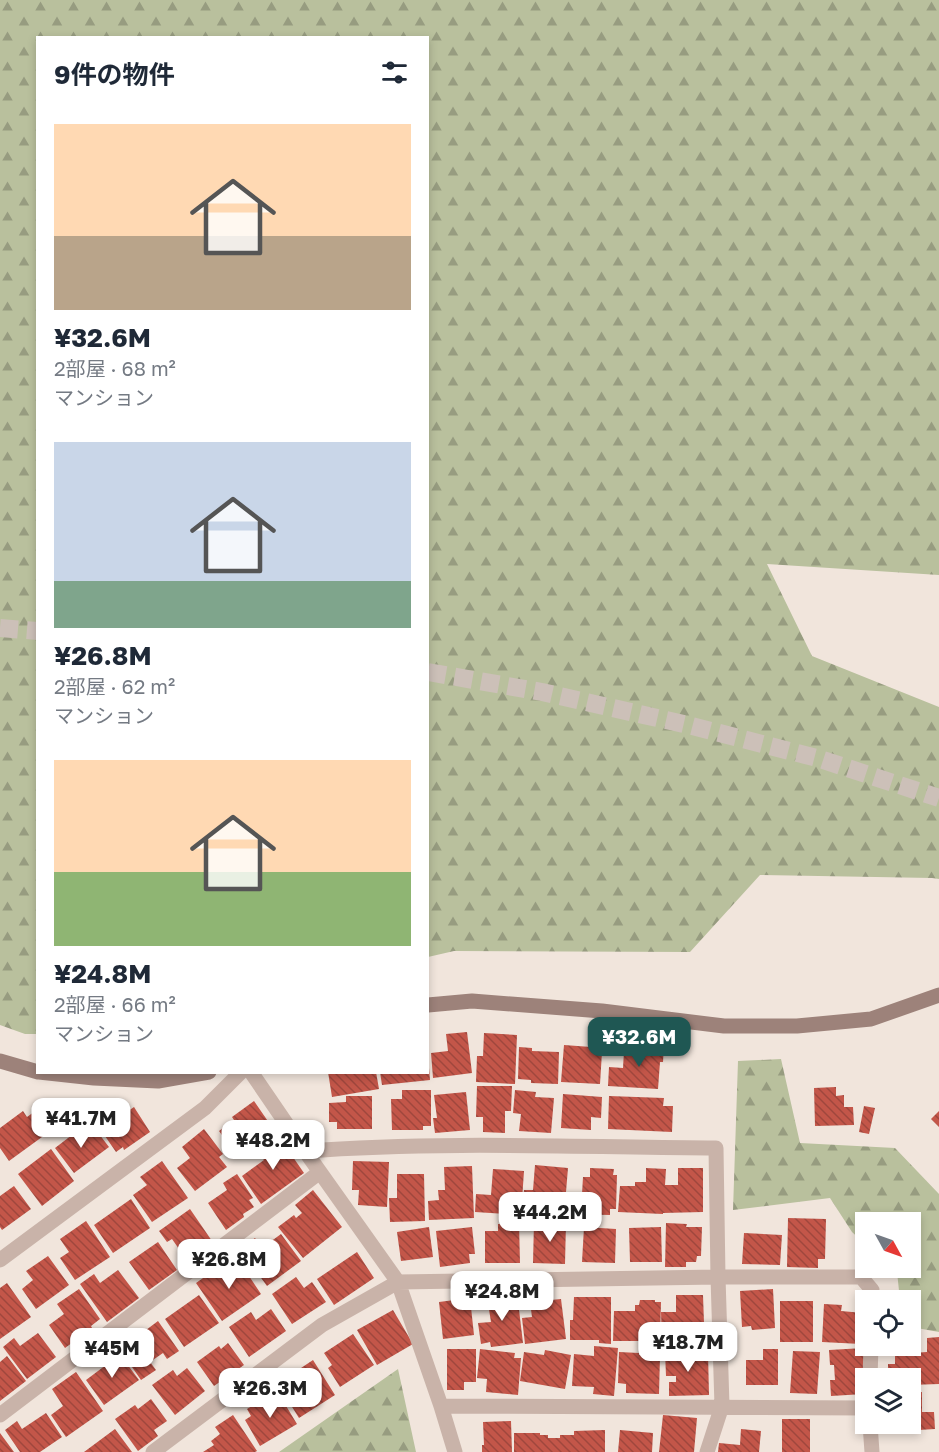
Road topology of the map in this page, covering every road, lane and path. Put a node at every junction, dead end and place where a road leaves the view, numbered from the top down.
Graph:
1 (939, 995) edge
2 (429, 1005) edge
3 (0, 1061) edge
4 (36, 1071) edge
5 (57, 1074) edge
6 (198, 1074) edge
7 (239, 1074) edge
8 (252, 1074) edge
9 (305, 1151) junction
10 (320, 1172) junction
11 (0, 1260) edge
12 (718, 1277) junction
13 (398, 1282) junction
14 (872, 1290) edge
15 (441, 1406) junction
16 (723, 1406) junction
17 (855, 1408) edge
18 (0, 1415) edge
19 (871, 1434) edge
20 (153, 1452) edge
21 (455, 1452) edge
22 (707, 1452) edge
23 (872, 1452) edge

1 - 2 street
3 - 4 street
5 - 6 street
7 - 11 street
8 - 9 street
9 - 10 street
9 - 12 street
10 - 13 street
10 - 18 street
12 - 13 street
12 - 14 street
12 - 16 street
13 - 15 street
13 - 20 street
15 - 16 street
15 - 21 street
16 - 17 street
16 - 22 street
19 - 23 street

